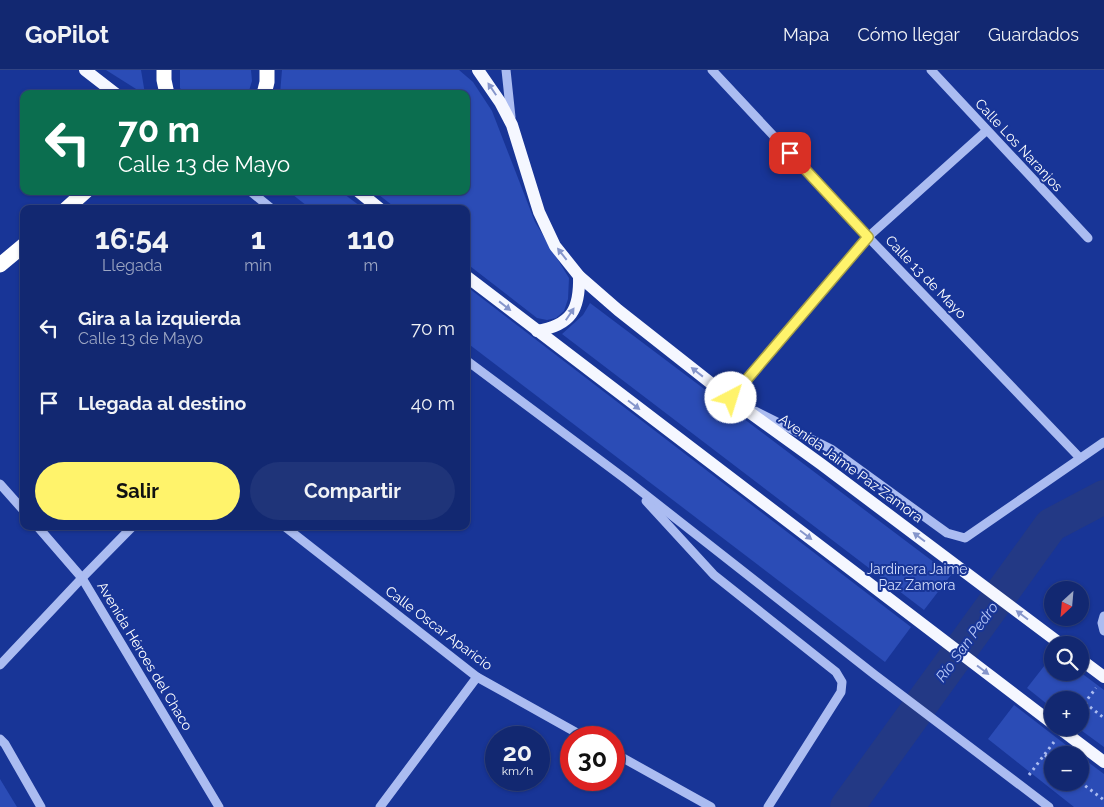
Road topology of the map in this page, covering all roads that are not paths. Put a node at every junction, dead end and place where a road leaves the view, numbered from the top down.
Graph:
1 (84, 70) edge
2 (164, 70) edge
3 (266, 70) edge
4 (478, 70) edge
5 (506, 70) edge
6 (712, 70) edge
7 (931, 70) edge
8 (111, 90) edge
9 (166, 90) edge
10 (265, 90) edge
11 (512, 125) junction
12 (986, 131) junction
13 (82, 195) edge
14 (259, 195) edge
15 (363, 195) edge
16 (70, 205) edge
17 (268, 205) edge
18 (375, 205) edge
19 (868, 237) junction
20 (1088, 238) dead end
21 (20, 248) edge
22 (0, 265) edge
23 (579, 276) junction
24 (470, 279) edge
25 (537, 331) junction
26 (470, 363) edge
27 (731, 398) junction
28 (1104, 442) edge
29 (1080, 458) junction
30 (628, 481) junction
31 (0, 484) edge
32 (20, 506) edge
33 (40, 530) edge
34 (129, 530) edge
35 (289, 530) edge
36 (82, 578) junction
37 (1104, 616) edge
38 (1104, 630) edge
39 (1051, 636) edge
40 (0, 665) edge
41 (1089, 667) edge
42 (477, 677) junction
43 (1102, 681) edge
44 (1044, 717) edge
45 (565, 726) edge
46 (1070, 736) edge
47 (0, 739) edge
48 (625, 759) edge
49 (1104, 762) edge
50 (41, 807) edge
51 (219, 807) edge
52 (380, 807) edge
53 (711, 807) edge
54 (768, 807) edge
55 (1049, 807) edge

1 - 8 main road
2 - 9 highway
3 - 10 highway
11 -> 4 main road, Avenida Jaime Paz Zamora
5 - 11 street
6 - 19 street, Calle 13 de Mayo
7 - 12 street, Calle Los Naranjos
23 -> 11 main road, Avenida Jaime Paz Zamora
12 - 19 street
12 - 20 street, Calle Los Naranjos
13 - 16 highway
14 - 17 street
15 - 18 main road
19 - 27 street
19 - 29 street, Calle 13 de Mayo
21 - 22 highway
25 -> 23 main road
27 -> 23 main road, Avenida Jaime Paz Zamora
24 -> 25 main road
25 -> 44 main road
26 - 30 street
27 - 29 street
39 -> 27 main road, Avenida Jaime Paz Zamora
28 - 29 street
30 - 54 street
30 - 55 street
31 - 32 street
33 - 36 street, Avenida Héroes del Chaco
34 - 36 street
35 - 42 street, Calle Oscar Aparicio
36 - 40 street
36 - 51 street, Avenida Héroes del Chaco
37 - 38 street
41 - 43 main road
42 - 45 street, Calle Oscar Aparicio
42 - 52 street
46 - 49 main road
47 - 50 street
48 - 53 street

